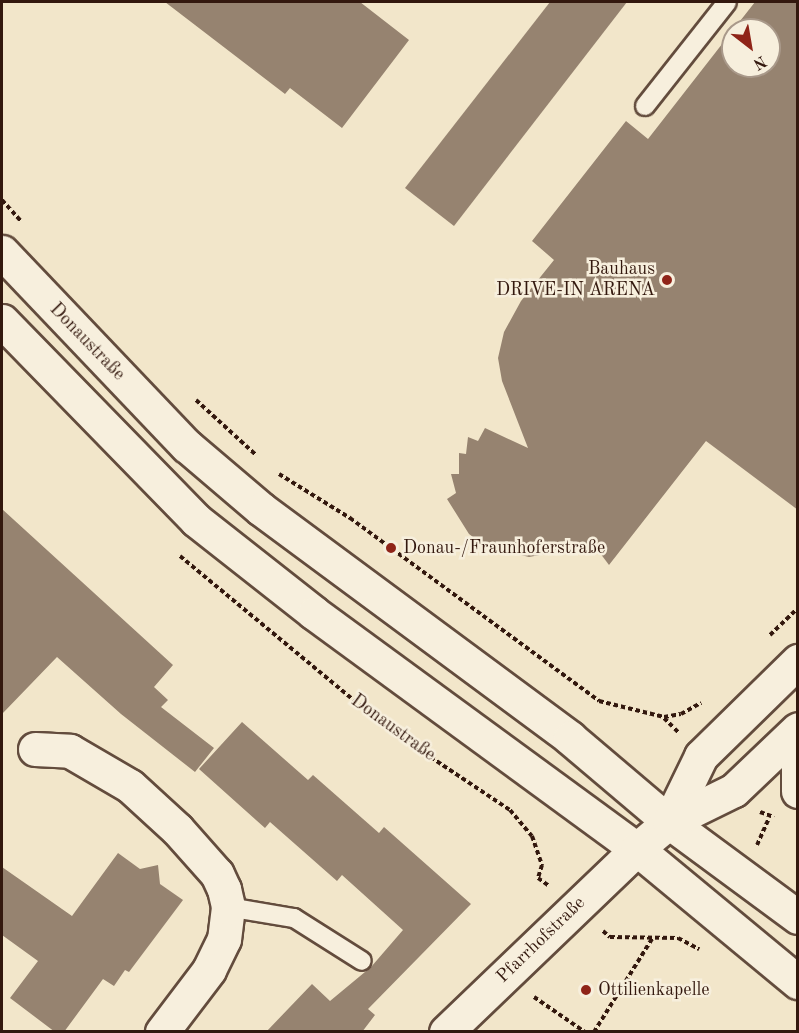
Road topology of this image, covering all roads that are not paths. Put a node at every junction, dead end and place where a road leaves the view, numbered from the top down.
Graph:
1 (727, 2) edge
2 (645, 106) dead end
3 (2, 252) edge
4 (2, 321) edge
5 (798, 661) edge
6 (798, 729) edge
7 (35, 749) dead end
8 (798, 765) edge
9 (798, 791) edge
10 (669, 822) junction
11 (637, 849) junction
12 (228, 907) junction
13 (798, 916) edge
14 (362, 961) dead end
15 (798, 982) edge
16 (162, 1032) edge
17 (446, 1032) edge

1 - 2 lane
3 - 10 street, Donaustraße
4 - 11 street
5 - 10 street
6 - 10 street
7 - 12 street
8 - 9 street
10 - 11 street, Pfarrhofstraße
10 - 13 street, Donaustraße
11 - 15 street
11 - 17 street, Pfarrhofstraße
12 - 14 lane
12 - 16 street

